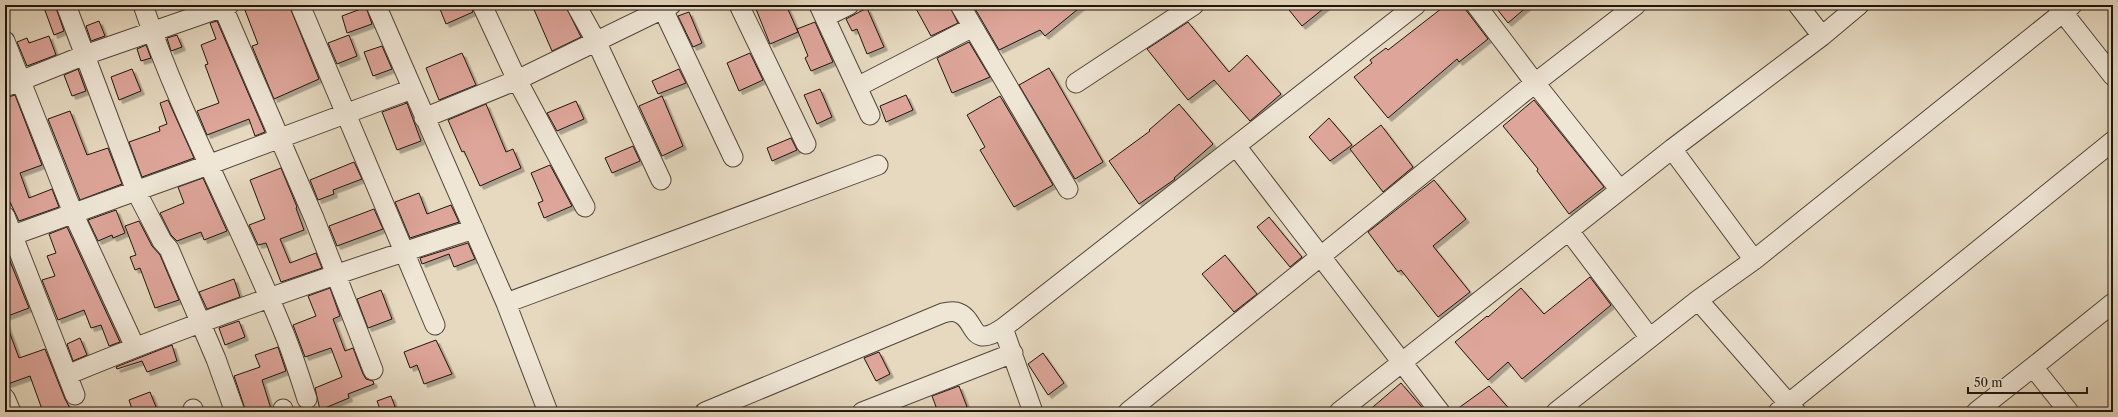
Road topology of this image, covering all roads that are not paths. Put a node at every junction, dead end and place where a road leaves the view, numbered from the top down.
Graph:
1 (66, 5) edge
2 (142, 5) edge
3 (300, 5) edge
4 (376, 5) edge
5 (482, 5) edge
6 (576, 5) edge
7 (739, 5) edge
8 (849, 5) edge
9 (960, 5) edge
10 (1194, 5) edge
11 (1416, 5) edge
12 (1476, 5) edge
13 (1636, 5) edge
14 (1798, 5) edge
15 (1860, 5) edge
16 (225, 6) edge
17 (665, 6) edge
18 (2064, 8) edge
19 (822, 11) edge
20 (974, 28) junction
21 (152, 32) junction
22 (1822, 36) junction
23 (5, 41) edge
24 (596, 41) junction
25 (85, 55) junction
26 (2113, 76) edge
27 (517, 80) junction
28 (1076, 83) dead end
29 (1535, 83) junction
30 (13, 84) edge
31 (857, 87) junction
32 (412, 89) junction
33 (346, 114) junction
34 (870, 115) dead end
35 (424, 118) junction
36 (278, 138) junction
37 (2113, 141) edge
38 (806, 144) dead end
39 (1236, 146) junction
40 (1672, 149) junction
41 (733, 157) dead end
42 (208, 165) junction
43 (878, 165) dead end
44 (661, 180) dead end
45 (1068, 189) dead end
46 (1620, 190) junction
47 (136, 191) junction
48 (585, 207) dead end
49 (73, 213) junction
50 (5, 216) edge
51 (474, 229) junction
52 (1569, 231) junction
53 (9, 237) edge
54 (403, 252) junction
55 (1322, 255) junction
56 (1754, 260) junction
57 (336, 274) junction
58 (269, 299) junction
59 (1698, 300) junction
60 (506, 303) junction
61 (2113, 303) edge
62 (201, 323) junction
63 (435, 325) dead end
64 (1003, 328) junction
65 (1650, 338) junction
66 (135, 347) junction
67 (1013, 353) junction
68 (1402, 363) junction
69 (2032, 367) junction
70 (372, 370) dead end
71 (67, 375) junction
72 (75, 395) dead end
73 (5, 398) edge
74 (308, 399) dead end
75 (1787, 409) edge
76 (544, 411) edge
77 (12, 412) edge
78 (235, 412) edge
79 (705, 412) edge
80 (862, 412) edge
81 (1033, 412) edge
82 (1128, 412) edge
83 (1338, 412) edge
84 (1440, 412) edge
85 (1556, 412) edge
86 (1976, 412) edge
87 (2069, 412) edge

1 - 25 street
2 - 21 street
3 - 33 street
4 - 32 street
5 - 27 street
6 - 24 street
7 - 38 street
8 - 19 street
9 - 20 street
10 - 28 street
11 - 39 street
12 - 29 street
13 - 29 street
14 - 22 street
15 - 22 street
16 - 21 street
16 - 36 street
17 - 24 street
17 - 41 street
18 - 26 street
18 - 56 street
19 - 31 street
20 - 31 street
20 - 45 street
21 - 25 street
21 - 42 street
22 - 40 street
23 - 30 street
24 - 27 street
24 - 44 street
25 - 30 street
25 - 47 street
27 - 35 street
27 - 48 street
29 - 46 street
29 - 55 street
30 - 49 street
31 - 34 street
32 - 33 street
32 - 35 street
33 - 36 street
33 - 54 street
35 - 51 street
36 - 42 street
36 - 57 street
37 - 75 street
39 - 55 street
39 - 64 street
40 - 46 street
40 - 56 street
42 - 47 street
42 - 58 street
43 - 60 street
46 - 52 street
47 - 49 street
47 - 62 street
49 - 53 street
49 - 66 street
50 - 53 street
51 - 54 street
51 - 60 street
52 - 65 street
52 - 68 street
53 - 71 street
54 - 57 street
54 - 63 street
55 - 68 street
55 - 82 street
56 - 59 street
57 - 58 street
57 - 70 street
58 - 62 street
58 - 74 street
59 - 65 street
59 - 75 street
60 - 76 street
61 - 69 street
62 - 66 street
62 - 78 street
64 - 67 street
64 - 79 street
65 - 85 street
66 - 71 street
67 - 80 street
67 - 81 street
68 - 83 street
68 - 84 street
69 - 86 street
69 - 87 street
71 - 72 street
73 - 77 street

